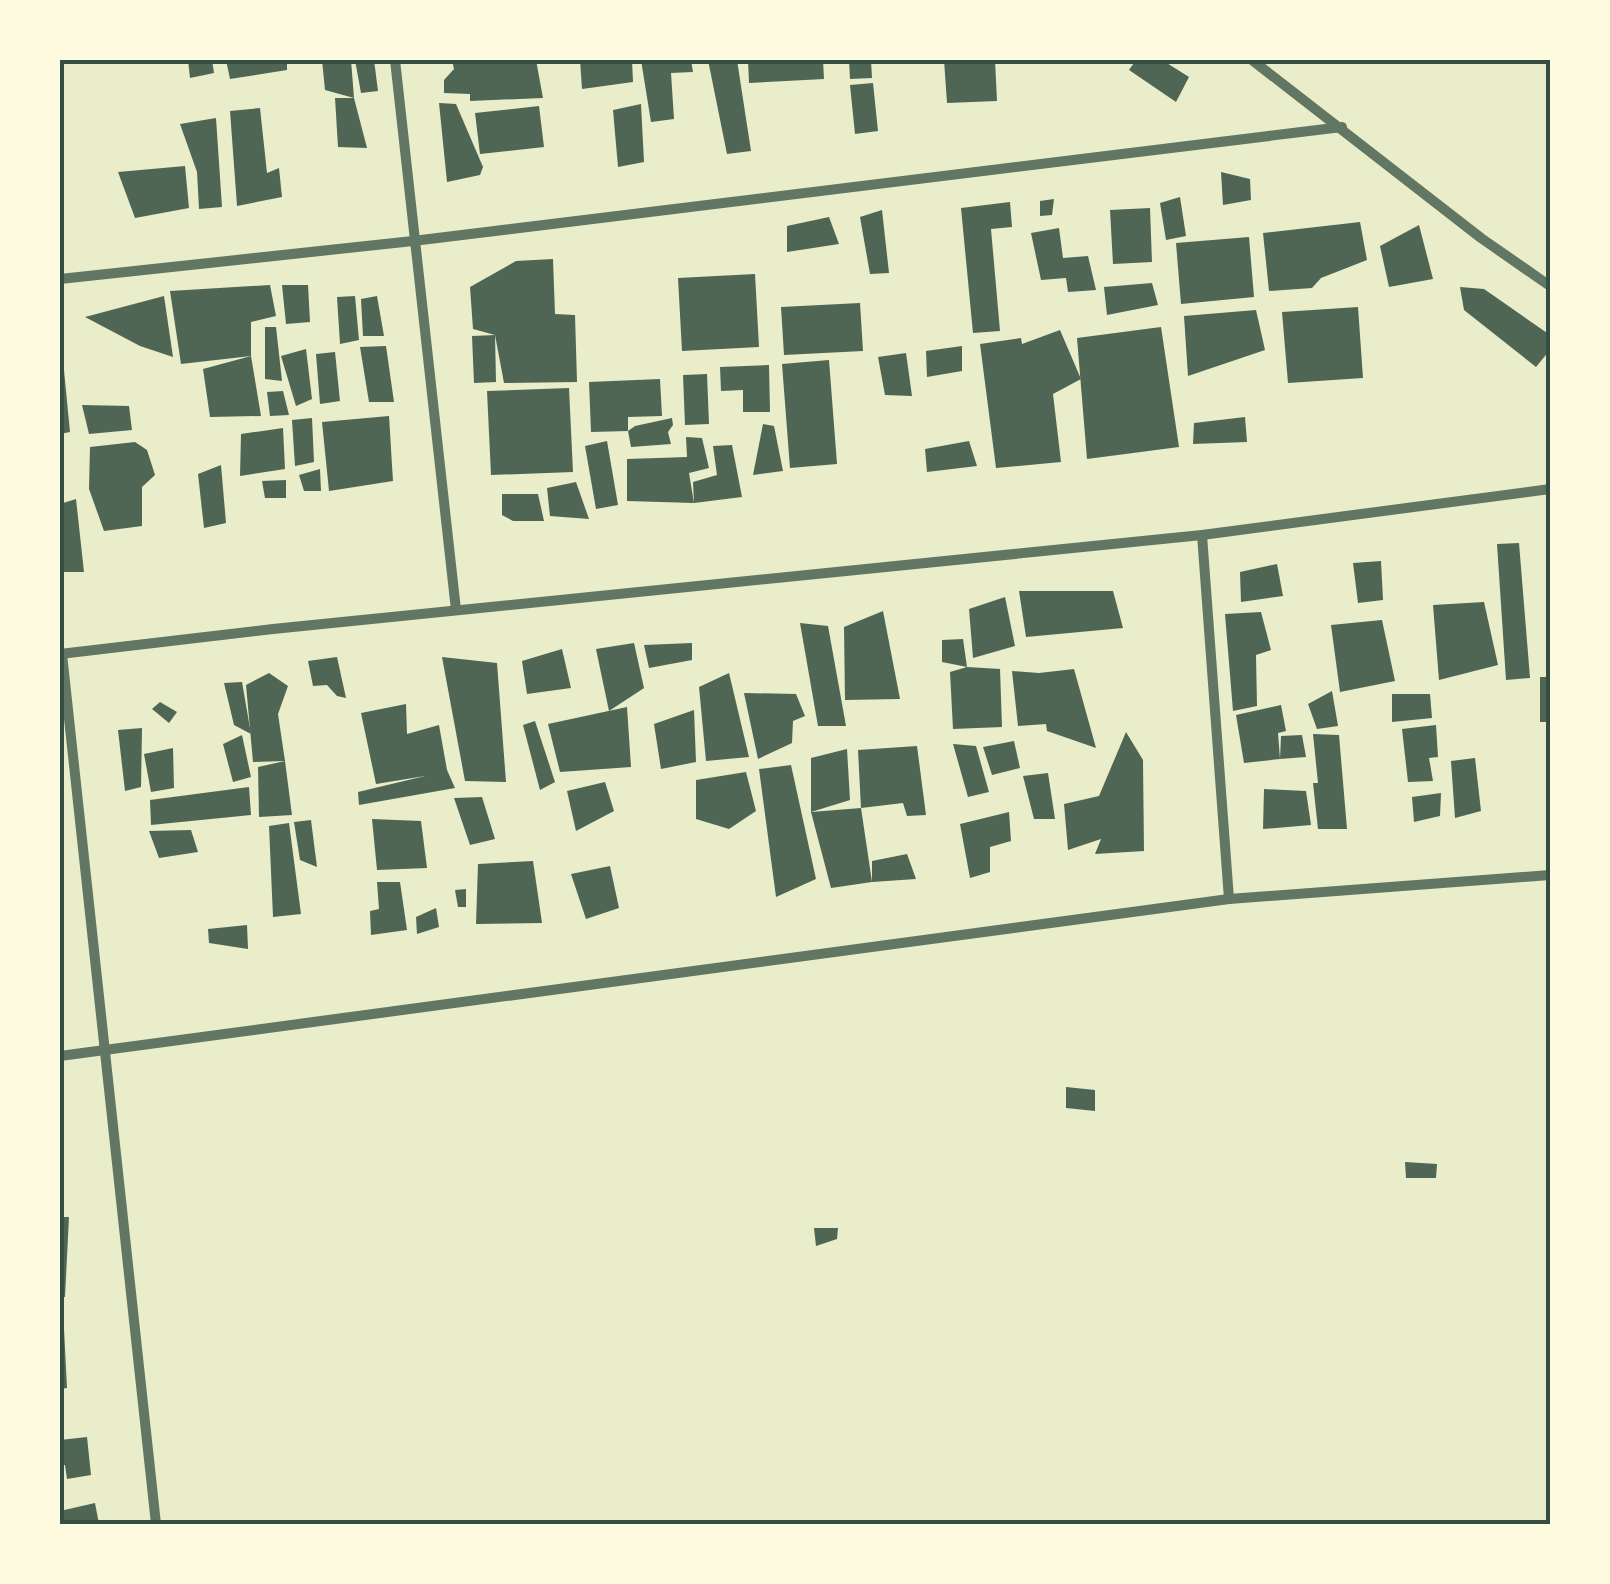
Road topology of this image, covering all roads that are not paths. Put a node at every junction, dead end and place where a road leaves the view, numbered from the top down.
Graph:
1 (395, 60) edge
2 (1252, 60) edge
3 (1342, 127) junction
4 (413, 241) junction
5 (60, 279) edge
6 (1550, 286) edge
7 (1550, 489) edge
8 (1202, 535) junction
9 (456, 610) junction
10 (61, 654) edge
11 (1550, 876) edge
12 (1229, 900) junction
13 (103, 1052) junction
14 (60, 1056) edge
15 (156, 1524) edge

1 - 4 street
2 - 3 street
3 - 4 street
3 - 6 street
4 - 5 street
4 - 9 street
7 - 8 street
8 - 9 street
8 - 12 street
9 - 10 street
10 - 13 street
11 - 12 street
12 - 13 street
13 - 14 street
13 - 15 street

